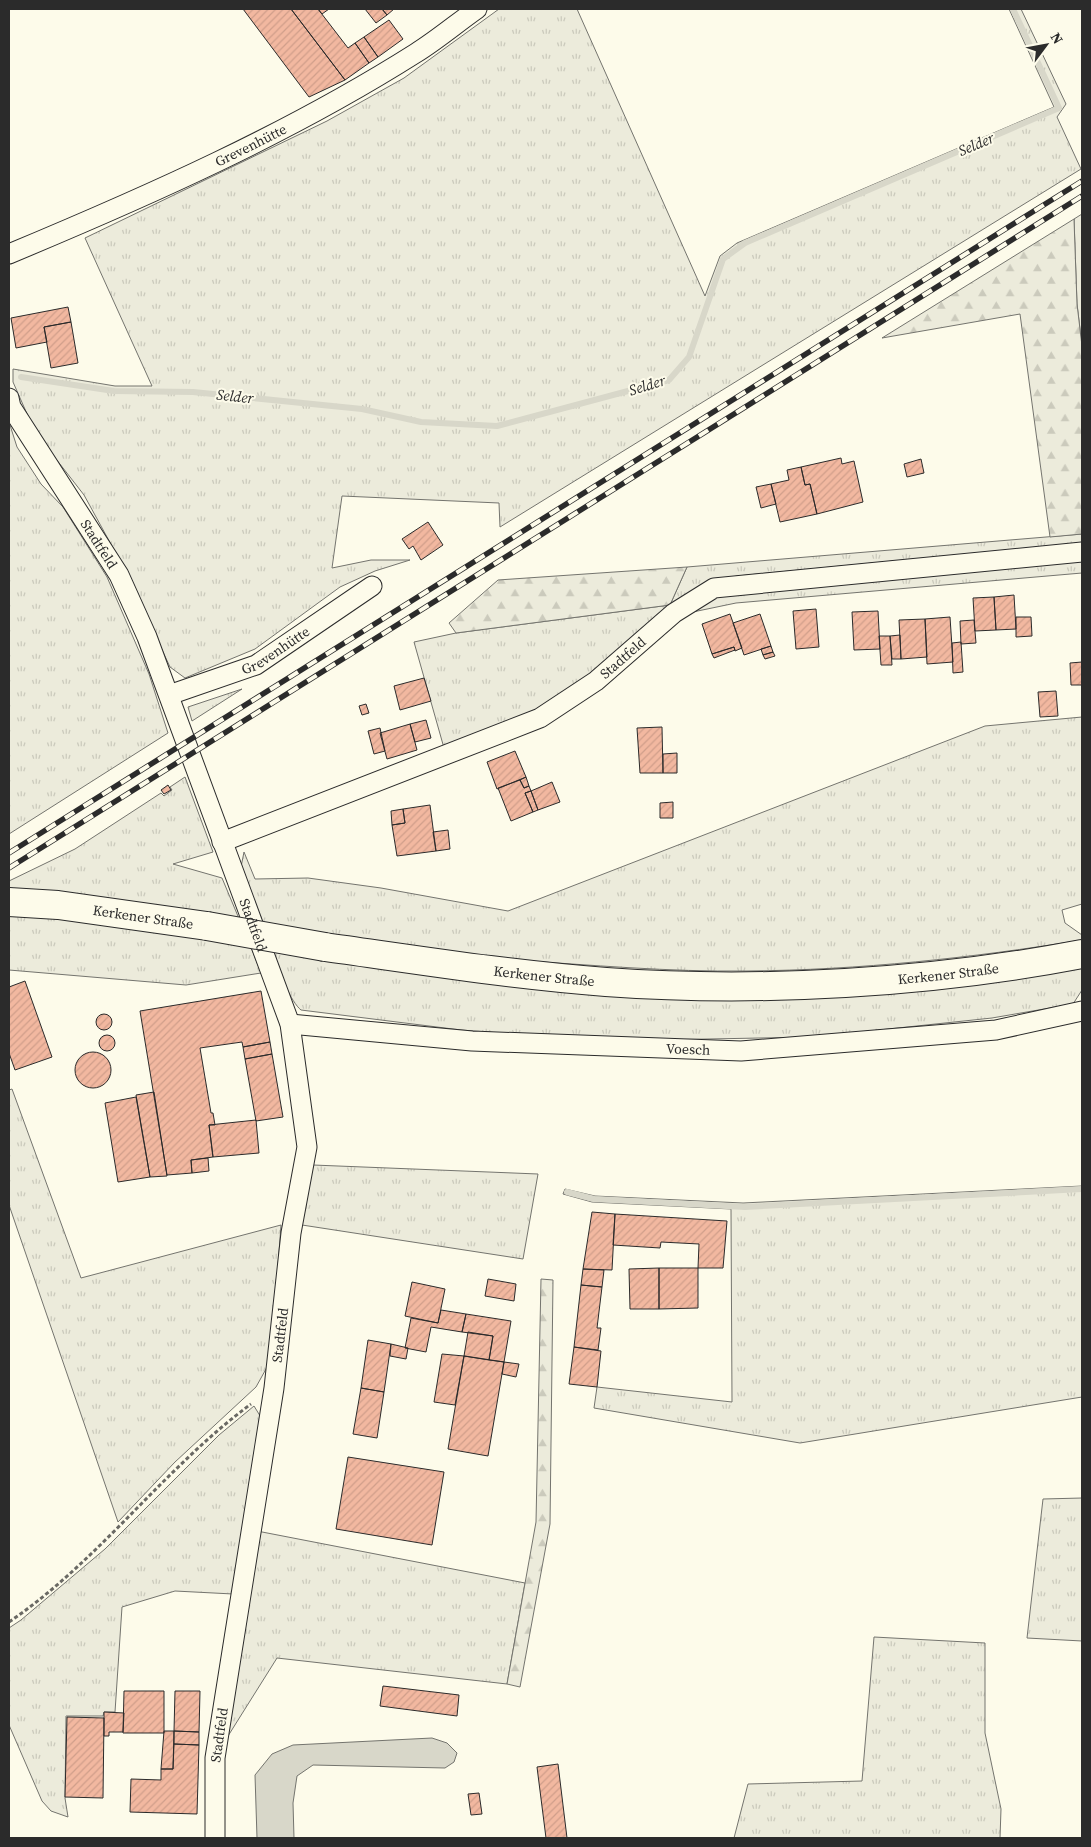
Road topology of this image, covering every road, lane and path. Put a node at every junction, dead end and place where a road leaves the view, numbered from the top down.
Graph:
1 (477, 9) edge
2 (9, 254) edge
3 (9, 398) edge
4 (1082, 552) edge
5 (372, 586) dead end
6 (169, 695) junction
7 (222, 842) junction
8 (9, 902) edge
9 (1082, 954) edge
10 (1082, 1011) edge
11 (290, 1024) junction
12 (274, 1388) junction
13 (9, 1622) edge
14 (215, 1838) edge

1 - 2 street, Grevenhütte
3 - 6 street, Stadtfeld
4 - 7 street, Stadtfeld
5 - 6 street, Grevenhütte
6 - 7 street, Stadtfeld
7 - 11 street, Stadtfeld
8 - 9 main road, Kerkener Straße, bridge
10 - 11 street, Voesch
11 - 12 street, Stadtfeld
12 - 13 path
12 - 14 street, Stadtfeld

